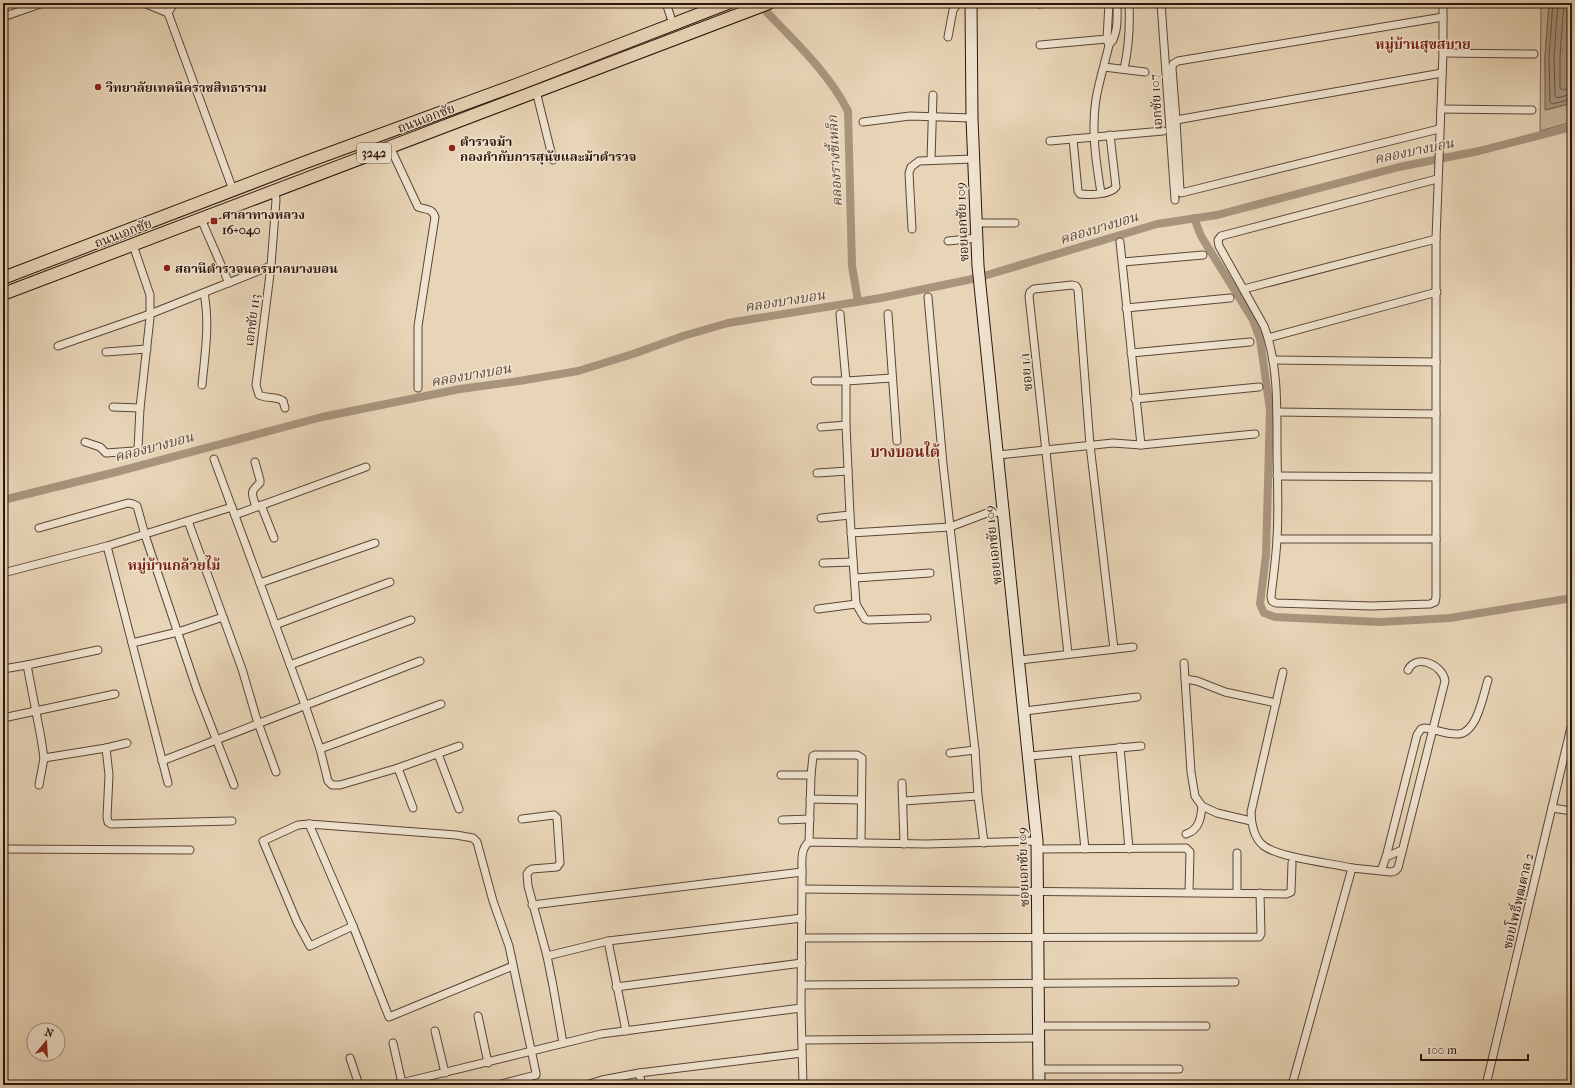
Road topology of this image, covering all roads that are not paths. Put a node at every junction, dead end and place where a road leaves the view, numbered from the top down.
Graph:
1 (44, 3) edge
2 (144, 3) edge
3 (174, 3) edge
4 (666, 3) edge
5 (728, 3) edge
6 (769, 3) edge
7 (958, 3) edge
8 (970, 3) edge
9 (1048, 3) edge
10 (1109, 3) edge
11 (1117, 3) edge
12 (1129, 3) edge
13 (1161, 3) edge
14 (1442, 3) edge
15 (1039, 4) edge
16 (168, 13) junction
17 (3, 17) edge
18 (1443, 17) junction
19 (673, 24) junction
20 (948, 37) dead end
21 (1110, 41) junction
22 (1040, 45) dead end
23 (1443, 53) junction
24 (1534, 54) dead end
25 (1104, 67) junction
26 (1124, 69) junction
27 (1145, 72) dead end
28 (1442, 73) junction
29 (536, 91) junction
30 (933, 95) dead end
31 (1441, 108) junction
32 (1532, 110) dead end
33 (932, 116) junction
34 (972, 118) junction
35 (1176, 120) junction
36 (863, 122) dead end
37 (1439, 129) junction
38 (1163, 131) dead end
39 (1110, 135) junction
40 (1094, 136) junction
41 (1073, 139) junction
42 (1050, 141) dead end
43 (390, 147) junction
44 (973, 159) junction
45 (553, 160) dead end
46 (931, 160) junction
47 (1437, 176) junction
48 (233, 190) junction
49 (275, 191) junction
50 (1101, 193) junction
51 (1175, 200) dead end
52 (201, 219) junction
53 (976, 223) junction
54 (1015, 223) dead end
55 (912, 230) dead end
56 (977, 238) junction
57 (1436, 238) junction
58 (948, 241) dead end
59 (1120, 242) dead end
60 (133, 245) junction
61 (1203, 255) dead end
62 (1123, 262) junction
63 (271, 266) junction
64 (3, 278) edge
65 (229, 283) junction
66 (1244, 290) junction
67 (204, 292) junction
68 (1436, 292) junction
69 (3, 294) edge
70 (928, 297) dead end
71 (1230, 298) dead end
72 (1126, 308) junction
73 (150, 314) junction
74 (840, 314) dead end
75 (888, 314) dead end
76 (1268, 338) junction
77 (1250, 342) dead end
78 (58, 346) dead end
79 (147, 349) junction
80 (106, 352) dead end
81 (1130, 353) junction
82 (1273, 360) junction
83 (1436, 362) junction
84 (892, 378) junction
85 (815, 381) dead end
86 (846, 381) junction
87 (202, 385) dead end
88 (418, 388) dead end
89 (1259, 388) dead end
90 (1135, 399) junction
91 (113, 407) dead end
92 (140, 408) junction
93 (285, 408) dead end
94 (1277, 412) junction
95 (1436, 414) junction
96 (846, 425) junction
97 (821, 427) dead end
98 (1255, 434) dead end
99 (85, 442) dead end
100 (896, 442) dead end
101 (1090, 445) junction
102 (1140, 445) junction
103 (1046, 449) junction
104 (998, 455) junction
105 (214, 459) dead end
106 (255, 462) dead end
107 (366, 467) dead end
108 (848, 471) junction
109 (816, 473) dead end
110 (1277, 476) junction
111 (1435, 477) junction
112 (258, 506) junction
113 (232, 507) junction
114 (1003, 512) junction
115 (235, 515) junction
116 (850, 515) junction
117 (821, 518) dead end
118 (188, 522) junction
119 (950, 527) junction
120 (39, 528) dead end
121 (851, 534) junction
122 (145, 535) junction
123 (274, 538) dead end
124 (1277, 539) junction
125 (1436, 539) junction
126 (375, 543) dead end
127 (107, 546) junction
128 (853, 562) junction
129 (824, 563) dead end
130 (3, 573) edge
131 (930, 574) dead end
132 (855, 578) junction
133 (390, 582) dead end
134 (260, 583) junction
135 (856, 604) junction
136 (818, 609) dead end
137 (223, 617) junction
138 (926, 618) dead end
139 (411, 620) dead end
140 (275, 625) junction
141 (178, 632) junction
142 (132, 643) junction
143 (1133, 646) dead end
144 (1114, 649) junction
145 (98, 650) dead end
146 (1068, 654) junction
147 (1020, 660) junction
148 (420, 661) dead end
149 (1184, 664) dead end
150 (27, 665) junction
151 (290, 665) junction
152 (3, 669) edge
153 (1408, 670) dead end
154 (1283, 672) dead end
155 (1185, 679) junction
156 (1488, 680) dead end
157 (115, 694) dead end
158 (1137, 697) dead end
159 (1276, 703) junction
160 (441, 704) dead end
161 (305, 705) junction
162 (1025, 711) junction
163 (36, 712) junction
164 (3, 718) edge
165 (258, 723) junction
166 (1572, 723) edge
167 (1434, 729) junction
168 (216, 740) junction
169 (127, 743) dead end
170 (459, 746) dead end
171 (1141, 746) dead end
172 (106, 748) junction
173 (1120, 748) junction
174 (320, 749) junction
175 (975, 750) junction
176 (1075, 752) junction
177 (950, 753) dead end
178 (438, 754) junction
179 (1030, 756) junction
180 (44, 758) junction
181 (162, 761) junction
182 (398, 768) junction
183 (276, 772) dead end
184 (781, 775) dead end
185 (811, 775) junction
186 (168, 783) dead end
187 (902, 783) dead end
188 (39, 785) dead end
189 (234, 785) dead end
190 (978, 796) junction
191 (810, 799) junction
192 (861, 800) junction
193 (903, 801) junction
194 (1202, 806) junction
195 (413, 808) dead end
196 (1552, 808) junction
197 (459, 810) dead end
198 (1572, 811) edge
199 (522, 819) dead end
200 (810, 819) junction
201 (782, 820) dead end
202 (232, 821) dead end
203 (1251, 821) junction
204 (310, 824) junction
205 (1186, 834) dead end
206 (809, 842) junction
207 (984, 842) junction
208 (861, 843) junction
209 (904, 844) junction
210 (1038, 845) junction
211 (3, 849) edge
212 (1085, 849) junction
213 (1129, 849) junction
214 (190, 850) dead end
215 (1402, 850) junction
216 (1237, 852) dead end
217 (1386, 857) junction
218 (1292, 863) dead end
219 (1352, 868) junction
220 (1381, 871) junction
221 (802, 872) junction
222 (803, 889) junction
223 (1038, 890) junction
224 (1189, 892) junction
225 (1237, 892) junction
226 (1260, 893) junction
227 (532, 905) junction
228 (802, 918) junction
229 (353, 926) junction
230 (1038, 937) junction
231 (802, 938) junction
232 (608, 942) junction
233 (547, 956) junction
234 (802, 963) junction
235 (513, 966) junction
236 (1234, 982) dead end
237 (1039, 984) junction
238 (802, 985) junction
239 (616, 987) junction
240 (801, 1008) junction
241 (478, 1016) dead end
242 (1040, 1026) junction
243 (1206, 1026) dead end
244 (436, 1031) dead end
245 (626, 1031) junction
246 (1039, 1038) junction
247 (802, 1040) junction
248 (393, 1043) dead end
249 (562, 1043) junction
250 (532, 1052) junction
251 (802, 1052) junction
252 (350, 1058) dead end
253 (488, 1063) junction
254 (1039, 1069) junction
255 (1179, 1069) dead end
256 (445, 1073) junction
257 (639, 1073) junction
258 (402, 1083) junction
259 (413, 1083) edge
260 (500, 1084) edge
261 (595, 1084) edge
262 (359, 1085) edge
263 (393, 1085) edge
264 (586, 1085) edge
265 (642, 1085) edge
266 (803, 1085) edge
267 (1039, 1085) edge
268 (1292, 1085) edge
269 (1486, 1085) edge

1 - 17 street
2 - 16 street
3 - 16 street
4 - 19 street
5 - 19 main road, ถนนเอกชัย / 3242
6 - 29 main road, ถนนเอกชัย / 3242
7 - 20 street
8 - 34 street, ซอยเอกชัย 109
9 - 15 street
10 - 21 street
11 - 21 street
12 - 26 street
13 - 51 street, เอกชัย 107
14 - 18 street
16 - 48 street
18 - 23 street
18 - 35 street
19 - 48 main road, ถนนเอกชัย / 3242
21 - 22 street
21 - 25 street
23 - 24 street
23 - 28 street
25 - 26 street
25 - 40 street
26 - 27 street
28 - 31 street
28 - 35 street
29 - 43 main road, ถนนเอกชัย / 3242
29 - 45 street
30 - 33 street
31 - 32 street
31 - 37 street
33 - 34 street
33 - 36 street
33 - 46 street
34 - 44 street, ซอยเอกชัย 109
35 - 37 street
37 - 47 street
38 - 39 street
39 - 40 street
39 - 50 street
40 - 41 street
40 - 50 street
41 - 42 street
41 - 50 street
43 - 49 main road, ถนนเอกชัย / 3242
43 - 88 street
44 - 46 street
44 - 53 street, ซอยเอกชัย 109
46 - 55 street
47 - 57 street
47 - 66 street
48 - 64 main road, ถนนเอกชัย / 3242
49 - 52 main road, ถนนเอกชัย / 3242
49 - 63 street, เอกชัย 113
52 - 60 main road, ถนนเอกชัย / 3242
52 - 65 street
53 - 54 street
53 - 56 street, ซอยเอกชัย 109
56 - 58 street
56 - 104 street, ซอยเอกชัย 109
57 - 66 street
57 - 68 street
59 - 62 street
60 - 69 main road, ถนนเอกชัย / 3242
60 - 73 street
61 - 62 street
62 - 72 street
63 - 65 street
63 - 93 street, เอกชัย 113
65 - 67 street
66 - 76 street
67 - 73 street
67 - 87 street
68 - 76 street
68 - 83 street
70 - 119 street
71 - 72 street
72 - 81 street
73 - 78 street
73 - 79 street
74 - 86 street
75 - 84 street
76 - 82 street
77 - 81 street
79 - 80 street
79 - 92 street
81 - 90 street
82 - 83 street
82 - 94 street
83 - 95 street
84 - 86 street
84 - 100 street
85 - 86 street
86 - 96 street
89 - 90 street
90 - 102 street
91 - 92 street
92 - 99 street
94 - 95 street
94 - 110 street
95 - 111 street
96 - 97 street
96 - 108 street
98 - 102 street
101 - 102 street
101 - 103 street
101 - 103 street, ซอย 1/1
101 - 144 street
103 - 104 street
103 - 146 street, ซอย 1/1
104 - 114 street, ซอยเอกชัย 109
105 - 113 street
106 - 112 street
107 - 112 street
108 - 109 street
108 - 116 street
110 - 111 street
110 - 124 street
111 - 125 street
112 - 115 street
112 - 123 street
113 - 115 street
113 - 118 street
114 - 119 street
114 - 147 street, ซอยเอกชัย 109
115 - 134 street
116 - 117 street
116 - 121 street
118 - 122 street
118 - 137 street
119 - 121 street
119 - 175 street
120 - 122 street
121 - 128 street
122 - 127 street
122 - 141 street
124 - 125 street
124 - 125 street
126 - 134 street
127 - 130 street
127 - 142 street
128 - 129 street
128 - 132 street
131 - 132 street
132 - 135 street
133 - 140 street
134 - 140 street
135 - 136 street
135 - 138 street
137 - 141 street
137 - 165 street
139 - 151 street
140 - 151 street
141 - 142 street
141 - 168 street
142 - 181 street
143 - 144 street
144 - 146 street
145 - 150 street
146 - 147 street
147 - 162 street, ซอยเอกชัย 109
148 - 161 street
149 - 155 street
150 - 152 street
150 - 163 street
151 - 161 street
153 - 167 street
154 - 159 street
155 - 159 street
155 - 194 street
156 - 167 street
157 - 163 street
158 - 162 street
159 - 203 street
160 - 174 street
161 - 165 street
161 - 174 street
162 - 179 street, ซอยเอกชัย 109
163 - 164 street
163 - 180 street
165 - 168 street
165 - 183 street
166 - 196 street, ซอยโพธิ์พุฒตาล 2
167 - 215 street
167 - 217 street
168 - 181 street
168 - 189 street
169 - 172 street
170 - 178 street
171 - 173 street
172 - 180 street
172 - 202 street
173 - 176 street
173 - 213 street
174 - 182 street
175 - 177 street
175 - 190 street
176 - 179 street
176 - 212 street
178 - 182 street
178 - 197 street
179 - 210 street, ซอยเอกชัย 109
180 - 188 street
181 - 186 street
182 - 195 street
184 - 185 street
185 - 191 street
185 - 192 street
187 - 193 street
190 - 193 street
190 - 207 street
191 - 192 street
191 - 200 street
192 - 208 street
193 - 209 street
194 - 203 street
194 - 205 street
196 - 198 street
196 - 269 street, ซอยโพธิ์พุฒตาล 2
199 - 227 street
200 - 201 street
200 - 206 street
203 - 219 street
204 - 229 street
204 - 229 street
204 - 235 street
206 - 208 street
206 - 221 street
207 - 209 street
207 - 210 street
208 - 209 street
210 - 212 street
210 - 223 street, ซอยเอกชัย 109
211 - 214 street
212 - 213 street
213 - 224 street
215 - 217 street
215 - 220 street
216 - 225 street
217 - 220 street
218 - 226 street
219 - 220 street
219 - 268 street
221 - 222 street
221 - 227 street
222 - 223 street
222 - 228 street
223 - 224 street
223 - 230 street, ซอยเอกชัย 109
224 - 225 street
225 - 226 street
226 - 230 street
227 - 233 street
228 - 231 street
228 - 232 street
229 - 235 street
230 - 231 street
230 - 237 street, ซอยเอกชัย 109
231 - 234 street
232 - 233 street
232 - 239 street
233 - 249 street
234 - 238 street
234 - 239 street
235 - 250 street
236 - 237 street
237 - 238 street
237 - 242 street, ซอยเอกชัย 109
238 - 240 street
239 - 245 street
240 - 245 street
240 - 247 street
241 - 253 street
242 - 243 street
242 - 246 street, ซอยเอกชัย 109
244 - 256 street
245 - 249 street
246 - 247 street
246 - 254 street, ซอยเอกชัย 109
247 - 251 street
248 - 258 street
249 - 250 street
250 - 253 street
250 - 260 street
251 - 257 street
251 - 266 street
252 - 262 street
253 - 256 street
254 - 255 street
254 - 267 street, ซอยเอกชัย 109
256 - 259 street
257 - 261 street
257 - 265 street
258 - 259 street
258 - 263 street
261 - 264 street

